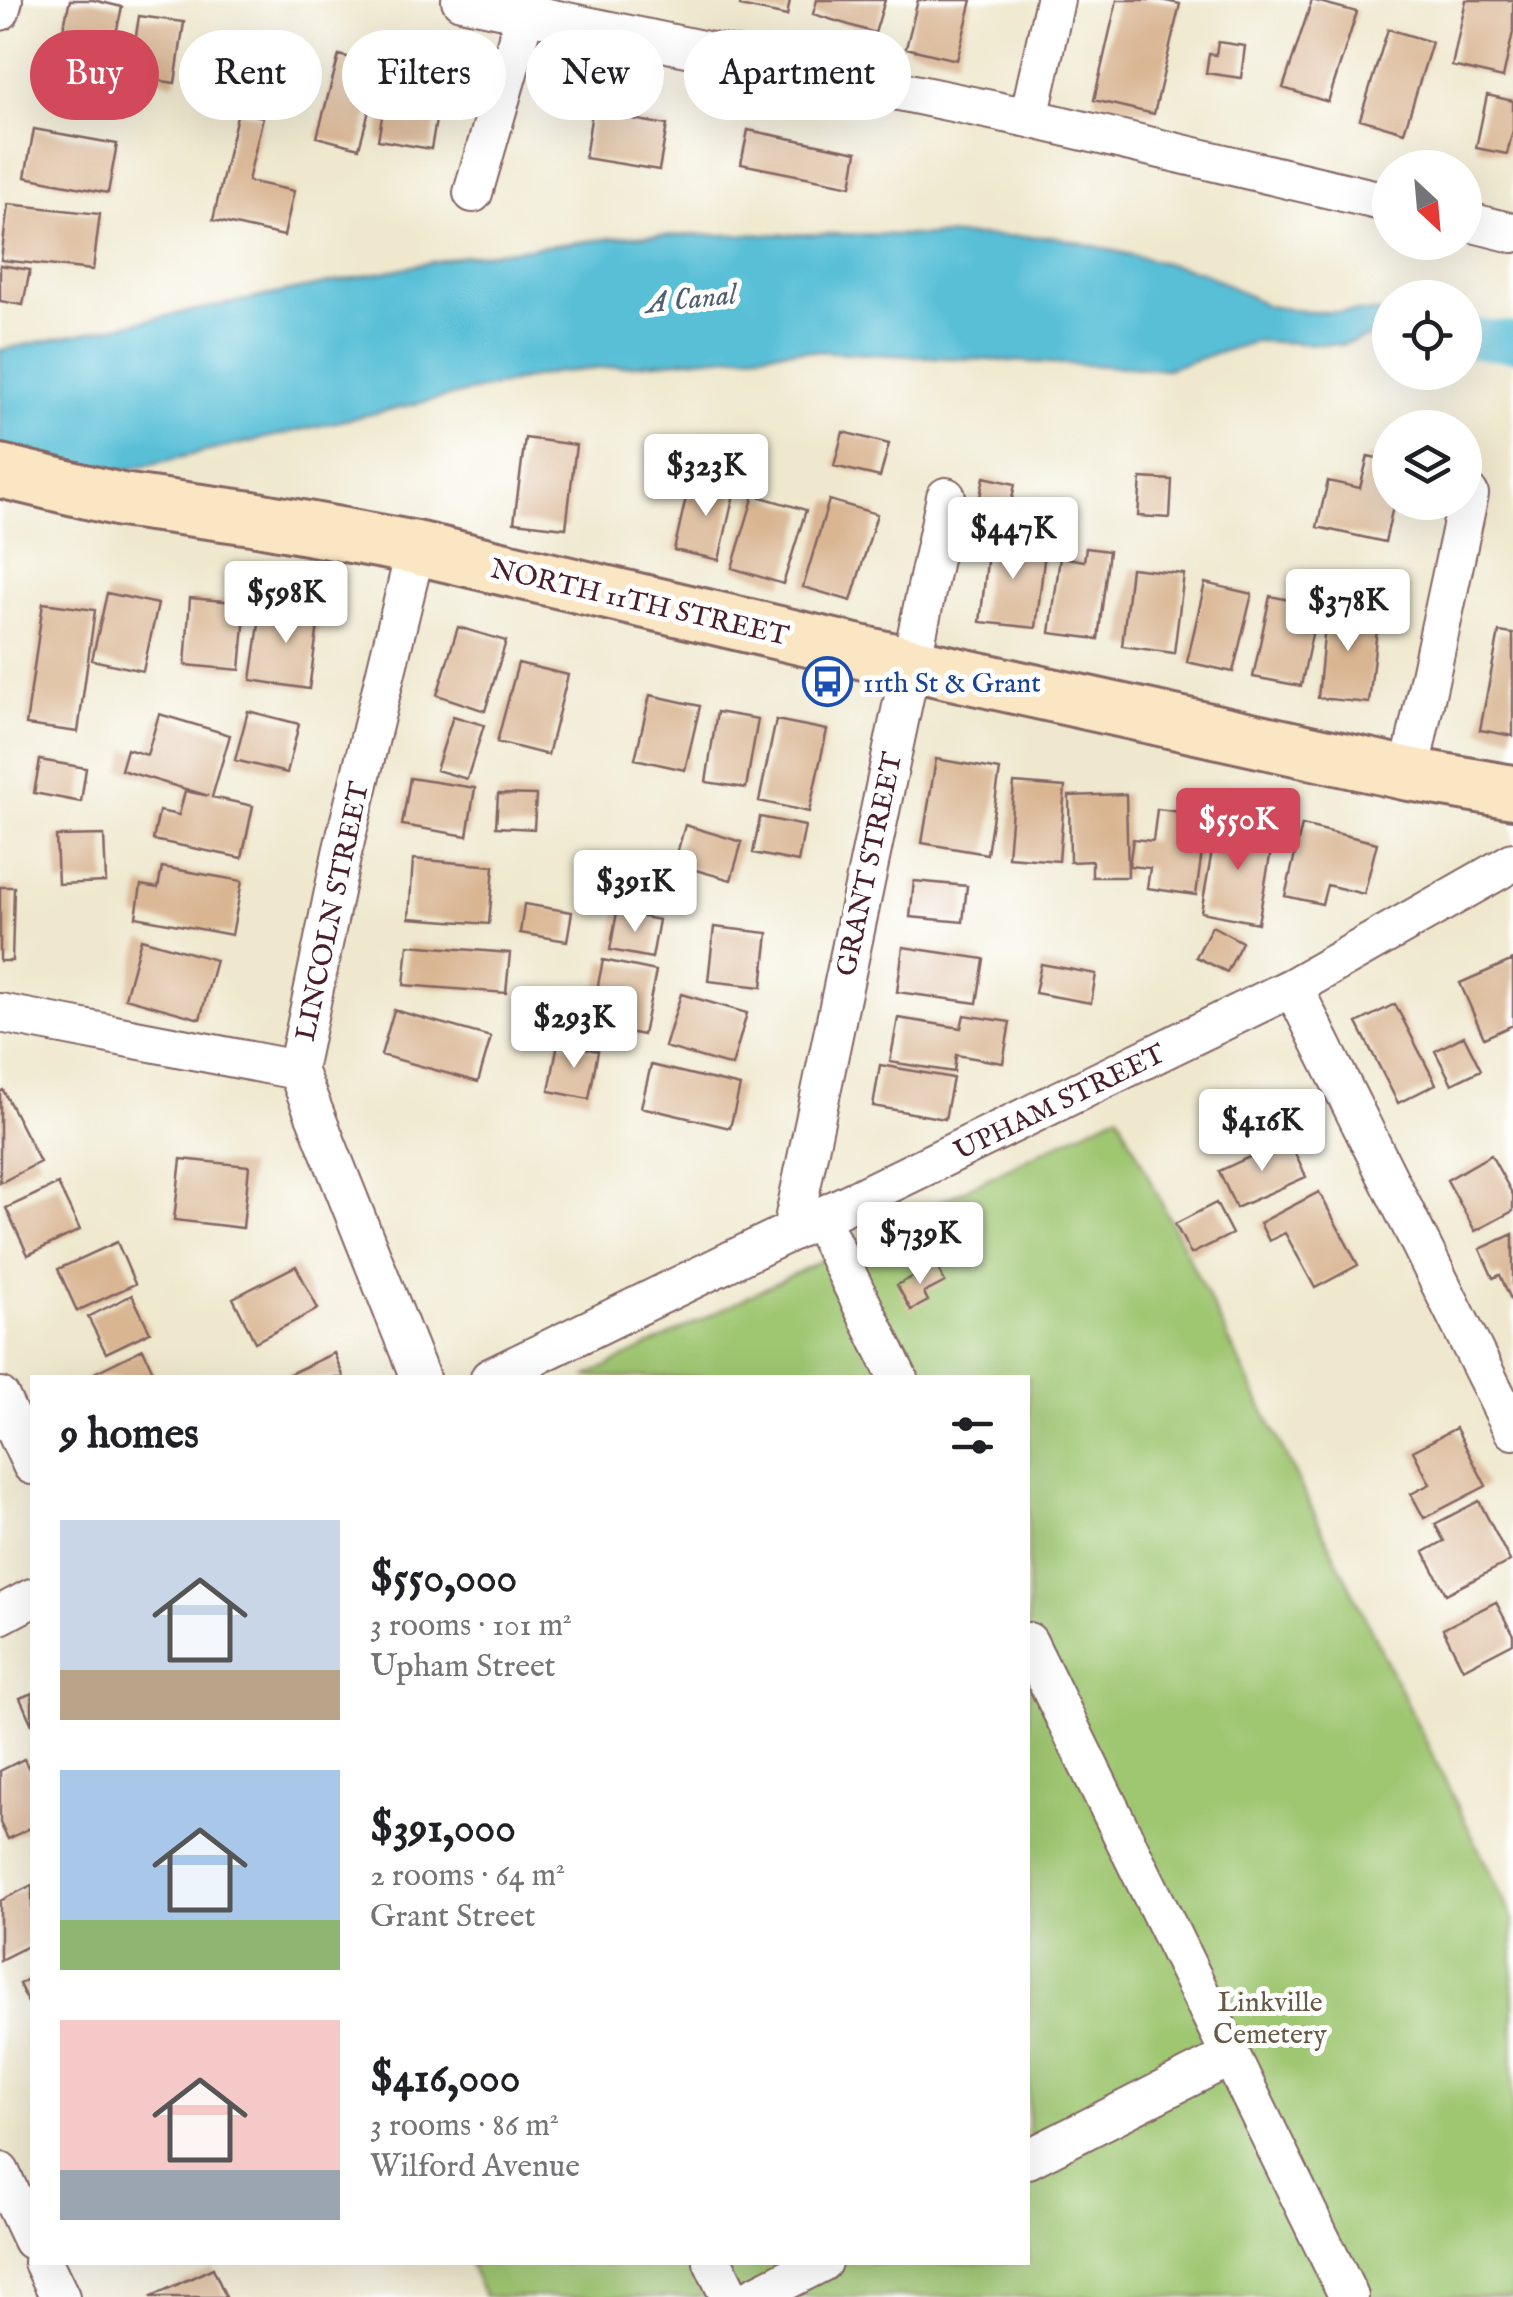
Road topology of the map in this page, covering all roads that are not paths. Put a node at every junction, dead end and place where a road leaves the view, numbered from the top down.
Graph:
1 (2, 0) edge
2 (460, 0) edge
3 (1055, 0) edge
4 (527, 7) edge
5 (0, 11) edge
6 (1030, 118) junction
7 (473, 192) dead end
8 (1372, 200) edge
9 (1482, 225) edge
10 (1513, 232) edge
11 (0, 471) edge
12 (946, 497) dead end
13 (1463, 520) edge
14 (416, 548) junction
15 (910, 664) junction
16 (1409, 774) junction
17 (1513, 792) edge
18 (1513, 862) edge
19 (1294, 987) junction
20 (0, 1013) edge
21 (297, 1070) junction
22 (805, 1224) junction
23 (419, 1375) edge
24 (496, 1375) edge
25 (896, 1375) edge
26 (0, 1397) edge
27 (1513, 1430) edge
28 (30, 1461) edge
29 (30, 1599) edge
30 (0, 1615) edge
31 (1030, 1646) edge
32 (1231, 2056) junction
33 (1030, 2158) edge
34 (0, 2172) edge
35 (30, 2236) edge
36 (44, 2265) edge
37 (714, 2265) edge
38 (816, 2265) edge
39 (60, 2297) edge
40 (730, 2297) edge
41 (754, 2297) edge
42 (1349, 2297) edge

1 - 5 street
2 - 4 street
3 - 6 street
4 - 6 street
4 - 7 street
6 - 8 street
9 - 10 street
11 - 14 main road, NORTH 11TH STREET
12 - 15 street, GRANT STREET
13 - 16 street
14 - 15 main road, NORTH 11TH STREET
14 - 21 street, LINCOLN STREET
15 - 16 main road, NORTH 11TH STREET
15 - 22 street, GRANT STREET
16 - 17 main road, NORTH 11TH STREET
18 - 19 street, UPHAM STREET
19 - 22 street, UPHAM STREET
19 - 27 street
20 - 21 street
21 - 23 street, LINCOLN STREET
22 - 24 street, UPHAM STREET
22 - 25 street
26 - 28 street
29 - 30 street
31 - 32 street
32 - 33 street
32 - 42 street
34 - 35 street
36 - 39 street
37 - 40 street
38 - 41 street

